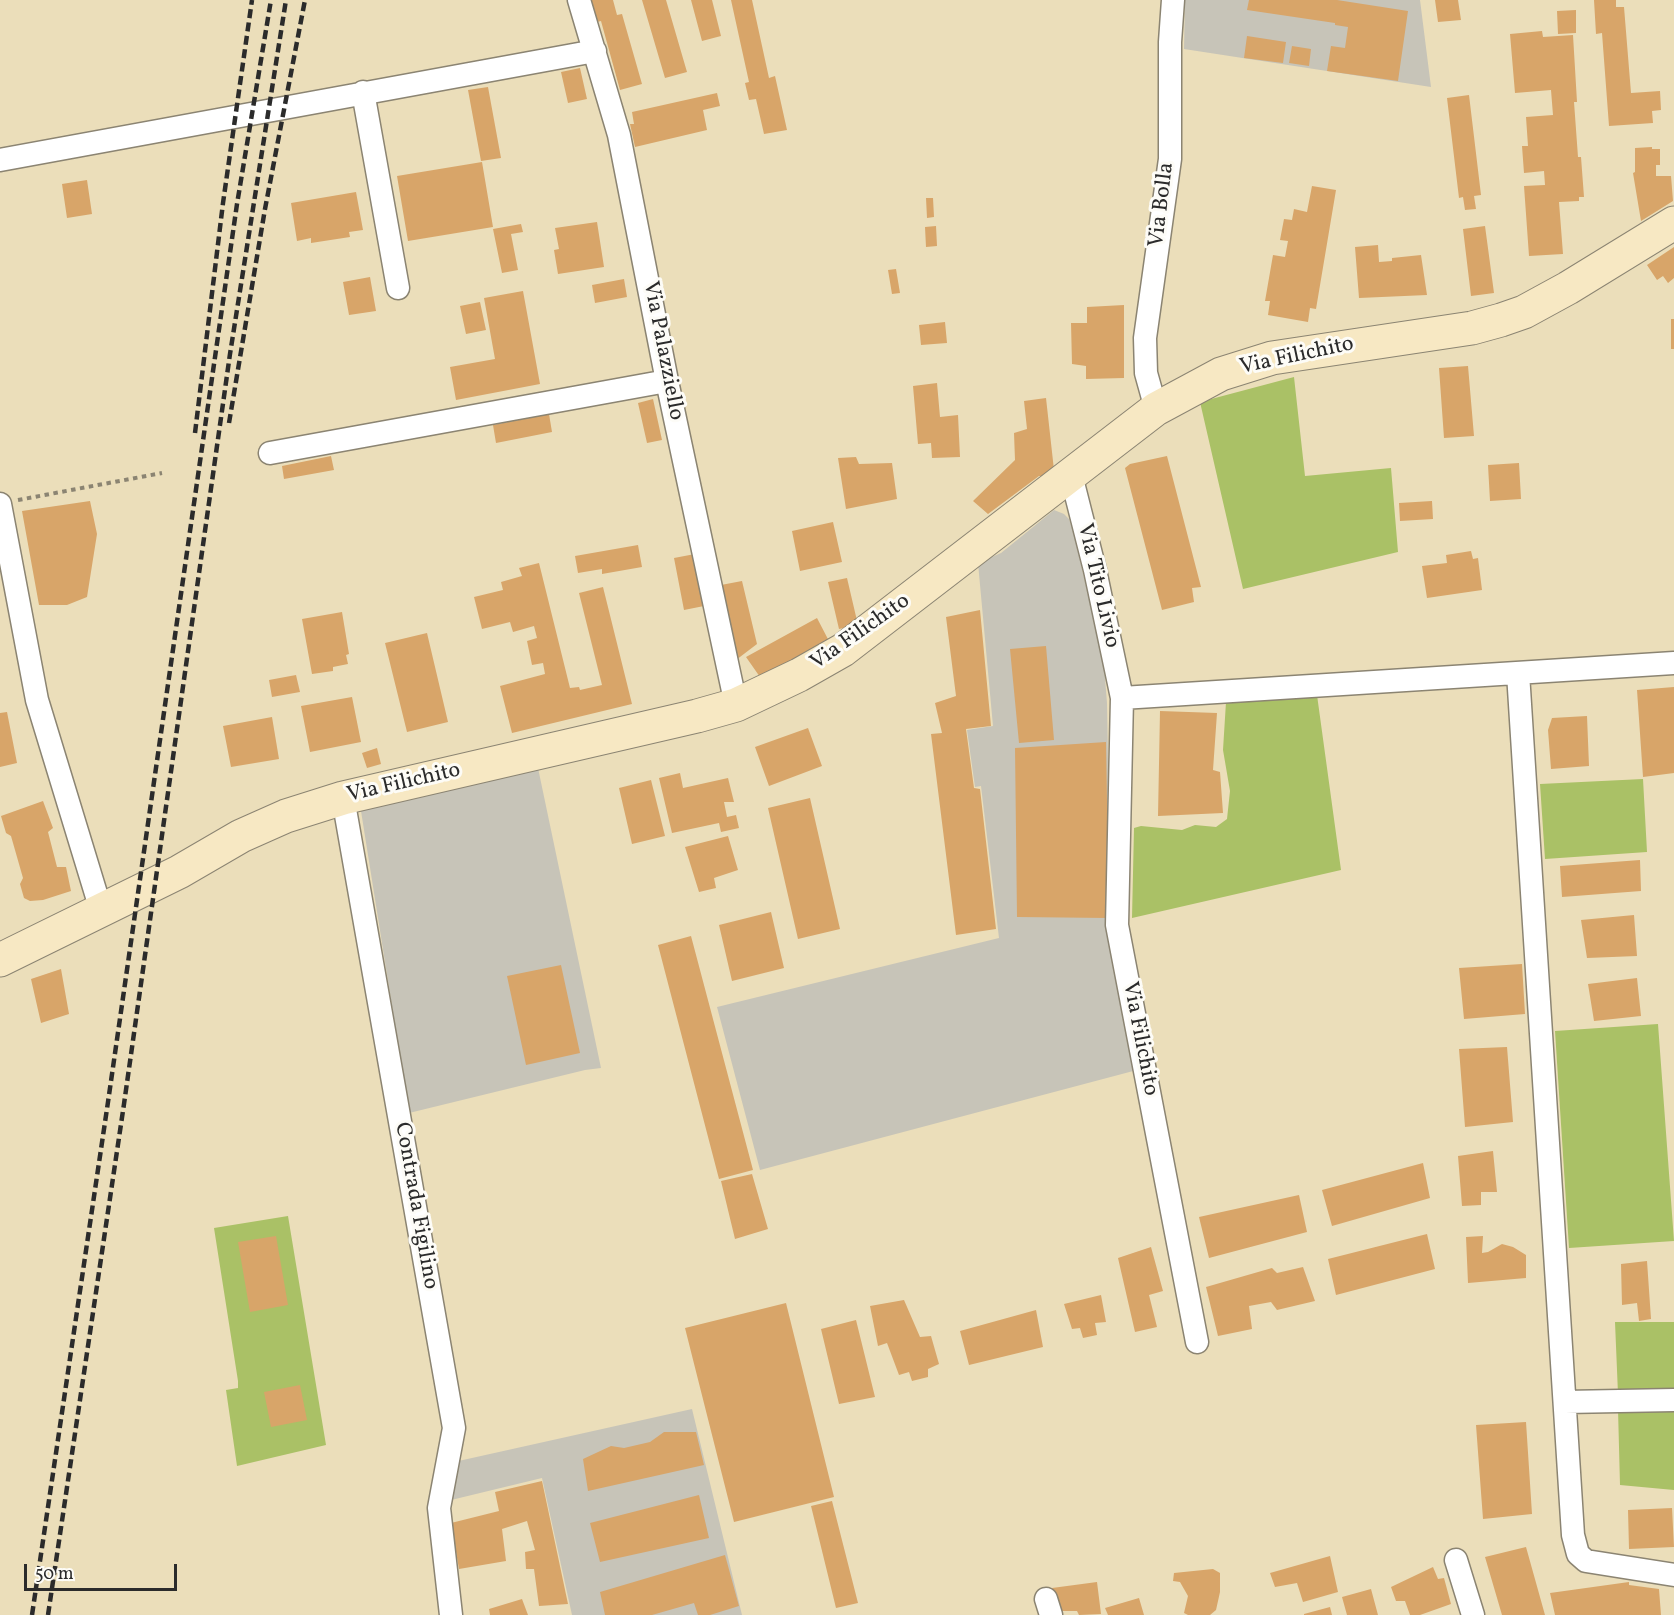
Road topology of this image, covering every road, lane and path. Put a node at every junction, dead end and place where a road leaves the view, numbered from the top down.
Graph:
1 (579, 0) edge
2 (1173, 0) edge
3 (595, 51) junction
4 (363, 92) junction
5 (0, 160) edge
6 (1674, 223) edge
7 (398, 288) dead end
8 (667, 381) junction
9 (1156, 409) junction
10 (270, 453) dead end
11 (162, 473) dead end
12 (1071, 475) junction
13 (6, 502) edge
14 (1674, 663) edge
15 (1518, 673) junction
16 (1122, 698) junction
17 (736, 705) junction
18 (343, 798) junction
19 (100, 910) junction
20 (0, 960) edge
21 (1197, 1342) dead end
22 (1674, 1400) edge
23 (1564, 1402) junction
24 (1456, 1560) dead end
25 (1674, 1575) edge
26 (451, 1615) edge
27 (1473, 1615) edge

1 - 3 street, Via Palazziello
2 - 9 street, Via Bolla
3 - 4 street
3 - 8 street, Via Palazziello
4 - 5 street
4 - 7 street
6 - 9 street, Via Filichito
8 - 10 street
8 - 17 street, Via Palazziello
9 - 12 street, Via Filichito
11 - 13 path
12 - 16 street, Via Tito Livio
12 - 17 street, Via Filichito
13 - 19 street
14 - 15 street
15 - 16 street
15 - 23 street
16 - 21 street, Via Filichito
17 - 18 street, Via Filichito
18 - 19 street, Via Filichito
18 - 26 street, Contrada Figilino
19 - 20 street, Via Filichito
22 - 23 street
23 - 25 street
24 - 27 street

